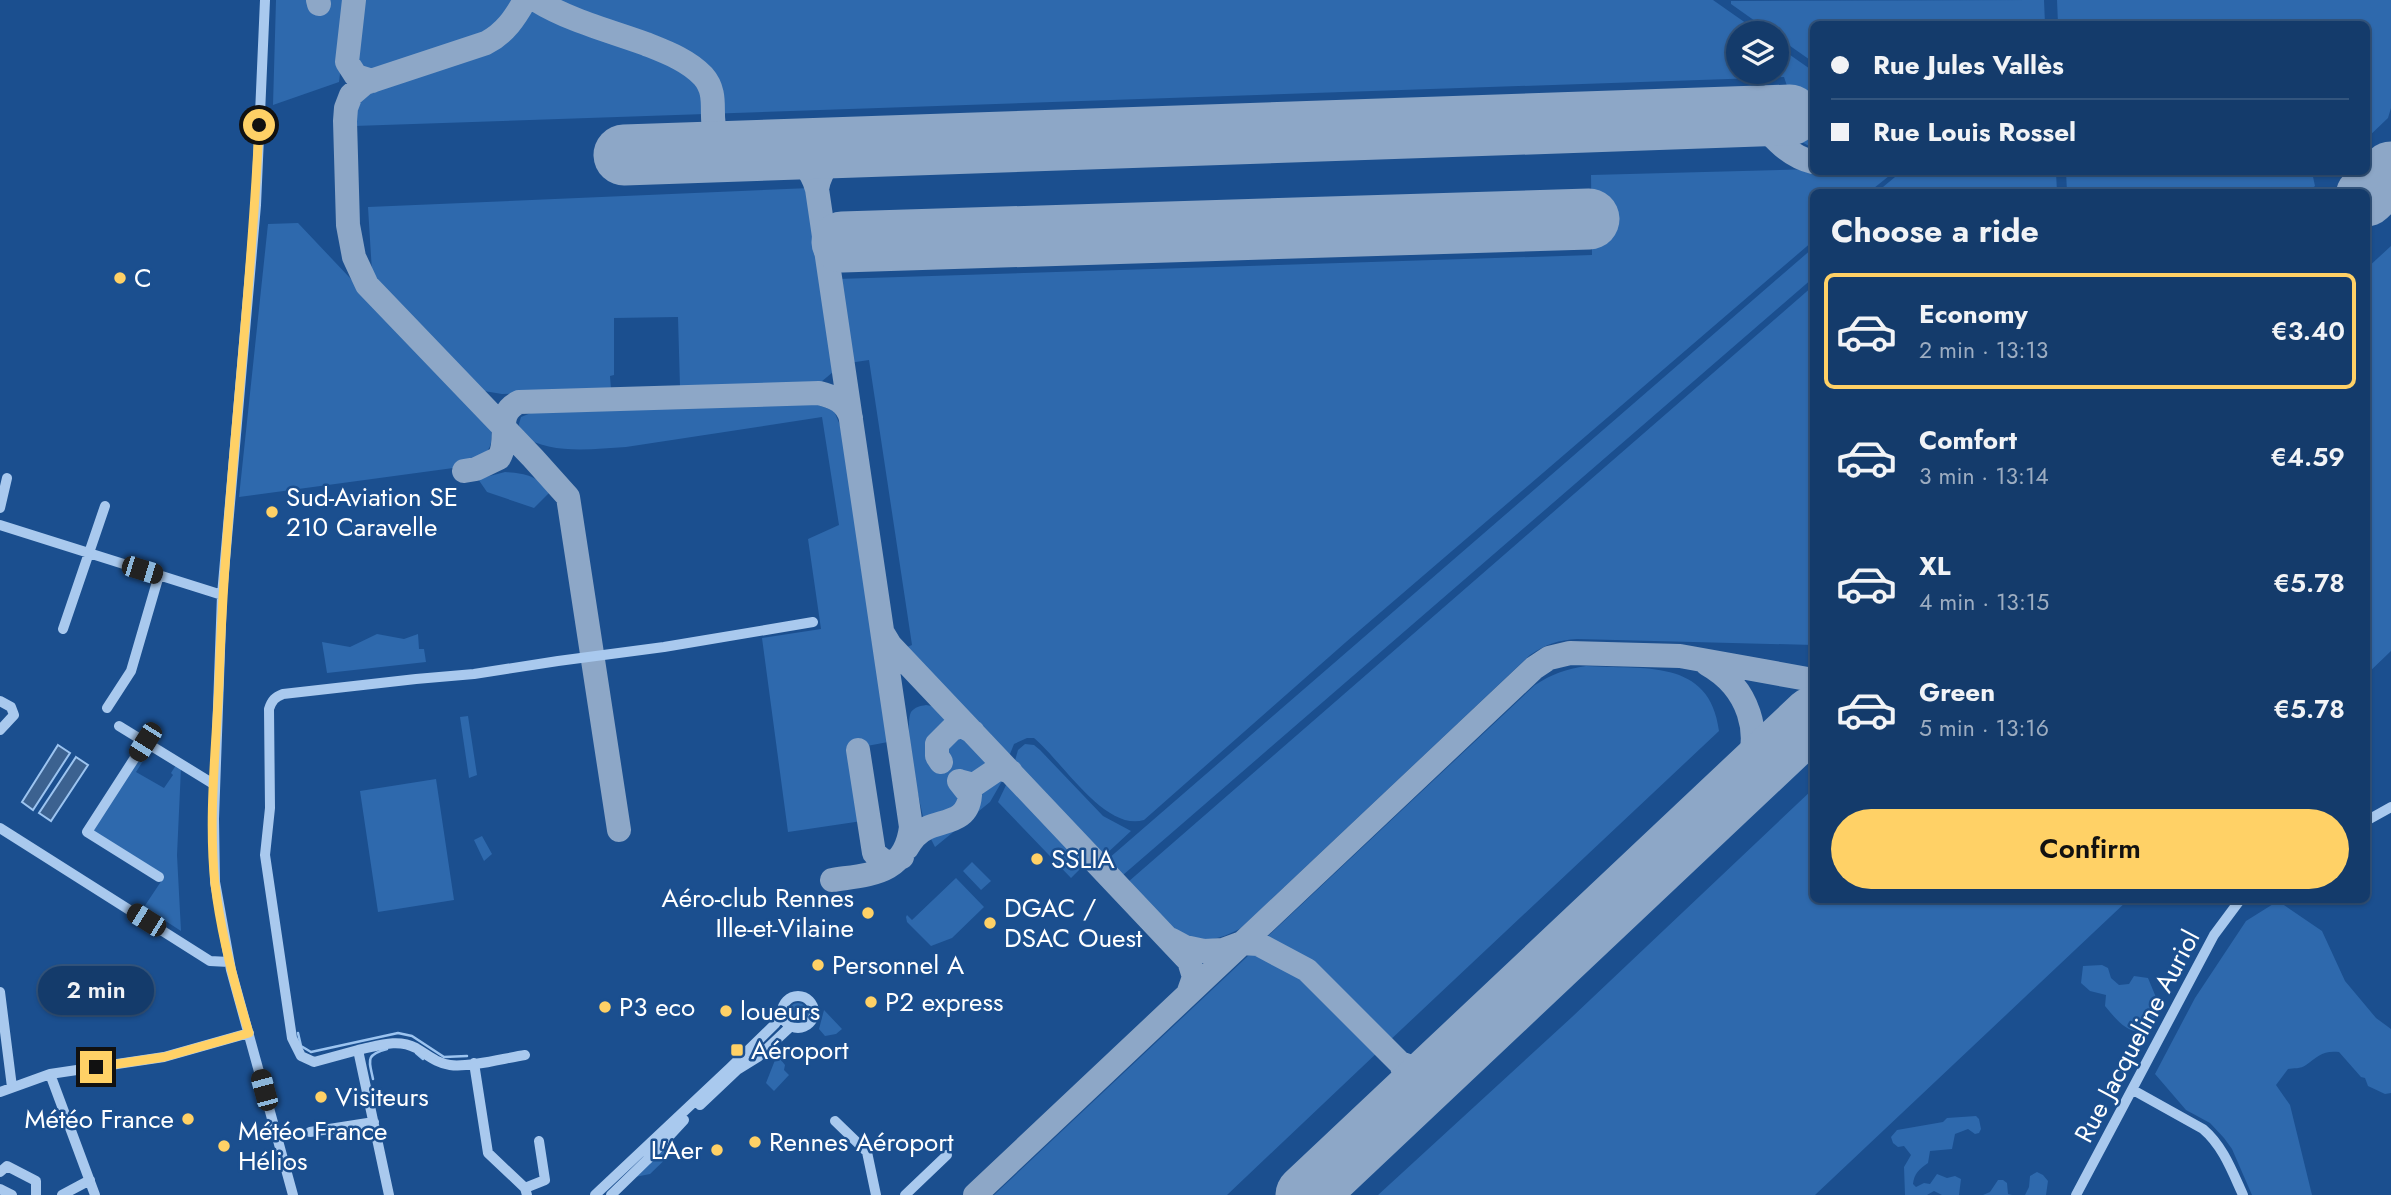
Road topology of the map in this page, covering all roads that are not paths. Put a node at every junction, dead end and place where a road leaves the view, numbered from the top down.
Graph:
1 (265, 0) edge
2 (7, 478) dead end
3 (105, 506) dead end
4 (0, 508) edge
5 (0, 525) edge
6 (89, 553) junction
7 (159, 575) junction
8 (222, 596) junction
9 (813, 622) dead end
10 (63, 629) dead end
11 (0, 701) edge
12 (107, 708) dead end
13 (119, 726) dead end
14 (0, 730) edge
15 (145, 742) junction
16 (215, 785) junction
17 (2391, 807) edge
18 (2370, 819) edge
19 (0, 828) edge
20 (159, 877) dead end
21 (2238, 903) edge
22 (229, 962) junction
23 (0, 992) edge
24 (781, 1015) junction
25 (790, 1027) junction
26 (249, 1033) junction
27 (358, 1051) junction
28 (525, 1055) dead end
29 (474, 1063) junction
30 (50, 1074) junction
31 (12, 1087) junction
32 (2133, 1090) junction
33 (0, 1092) edge
34 (835, 1121) dead end
35 (374, 1122) junction
36 (310, 1132) dead end
37 (539, 1140) dead end
38 (947, 1155) dead end
39 (0, 1172) edge
40 (90, 1180) junction
41 (0, 1189) edge
42 (526, 1192) edge
43 (12, 1195) edge
44 (36, 1195) edge
45 (62, 1195) edge
46 (95, 1195) edge
47 (293, 1195) edge
48 (389, 1195) edge
49 (595, 1195) edge
50 (611, 1195) edge
51 (876, 1195) edge
52 (905, 1195) edge
53 (2076, 1195) edge
54 (2243, 1195) edge

1 - 8 street
2 - 4 street
3 - 6 street
5 - 6 street
6 - 7 street
6 - 10 street
7 - 8 street
7 - 12 street
8 - 16 street
9 - 27 street
11 - 14 street
13 - 15 street
15 - 16 street
15 - 20 street
16 - 22 street
17 - 18 street
19 - 22 street
21 - 32 street, Rue Jacqueline Auriol
22 - 26 street
23 - 31 street
24 - 25 street
24 - 25 street
24 - 49 street
25 - 50 street
26 - 30 street
26 - 47 street
27 - 29 street
27 - 35 street
28 - 29 street
29 - 42 street
30 - 31 street
30 - 40 street
31 - 33 street
32 - 53 street, Rue Jacqueline Auriol
32 - 54 street
34 - 51 street
35 - 36 street
35 - 48 street
37 - 42 street
38 - 52 street
39 - 44 street
40 - 45 street
40 - 46 street
41 - 43 street

